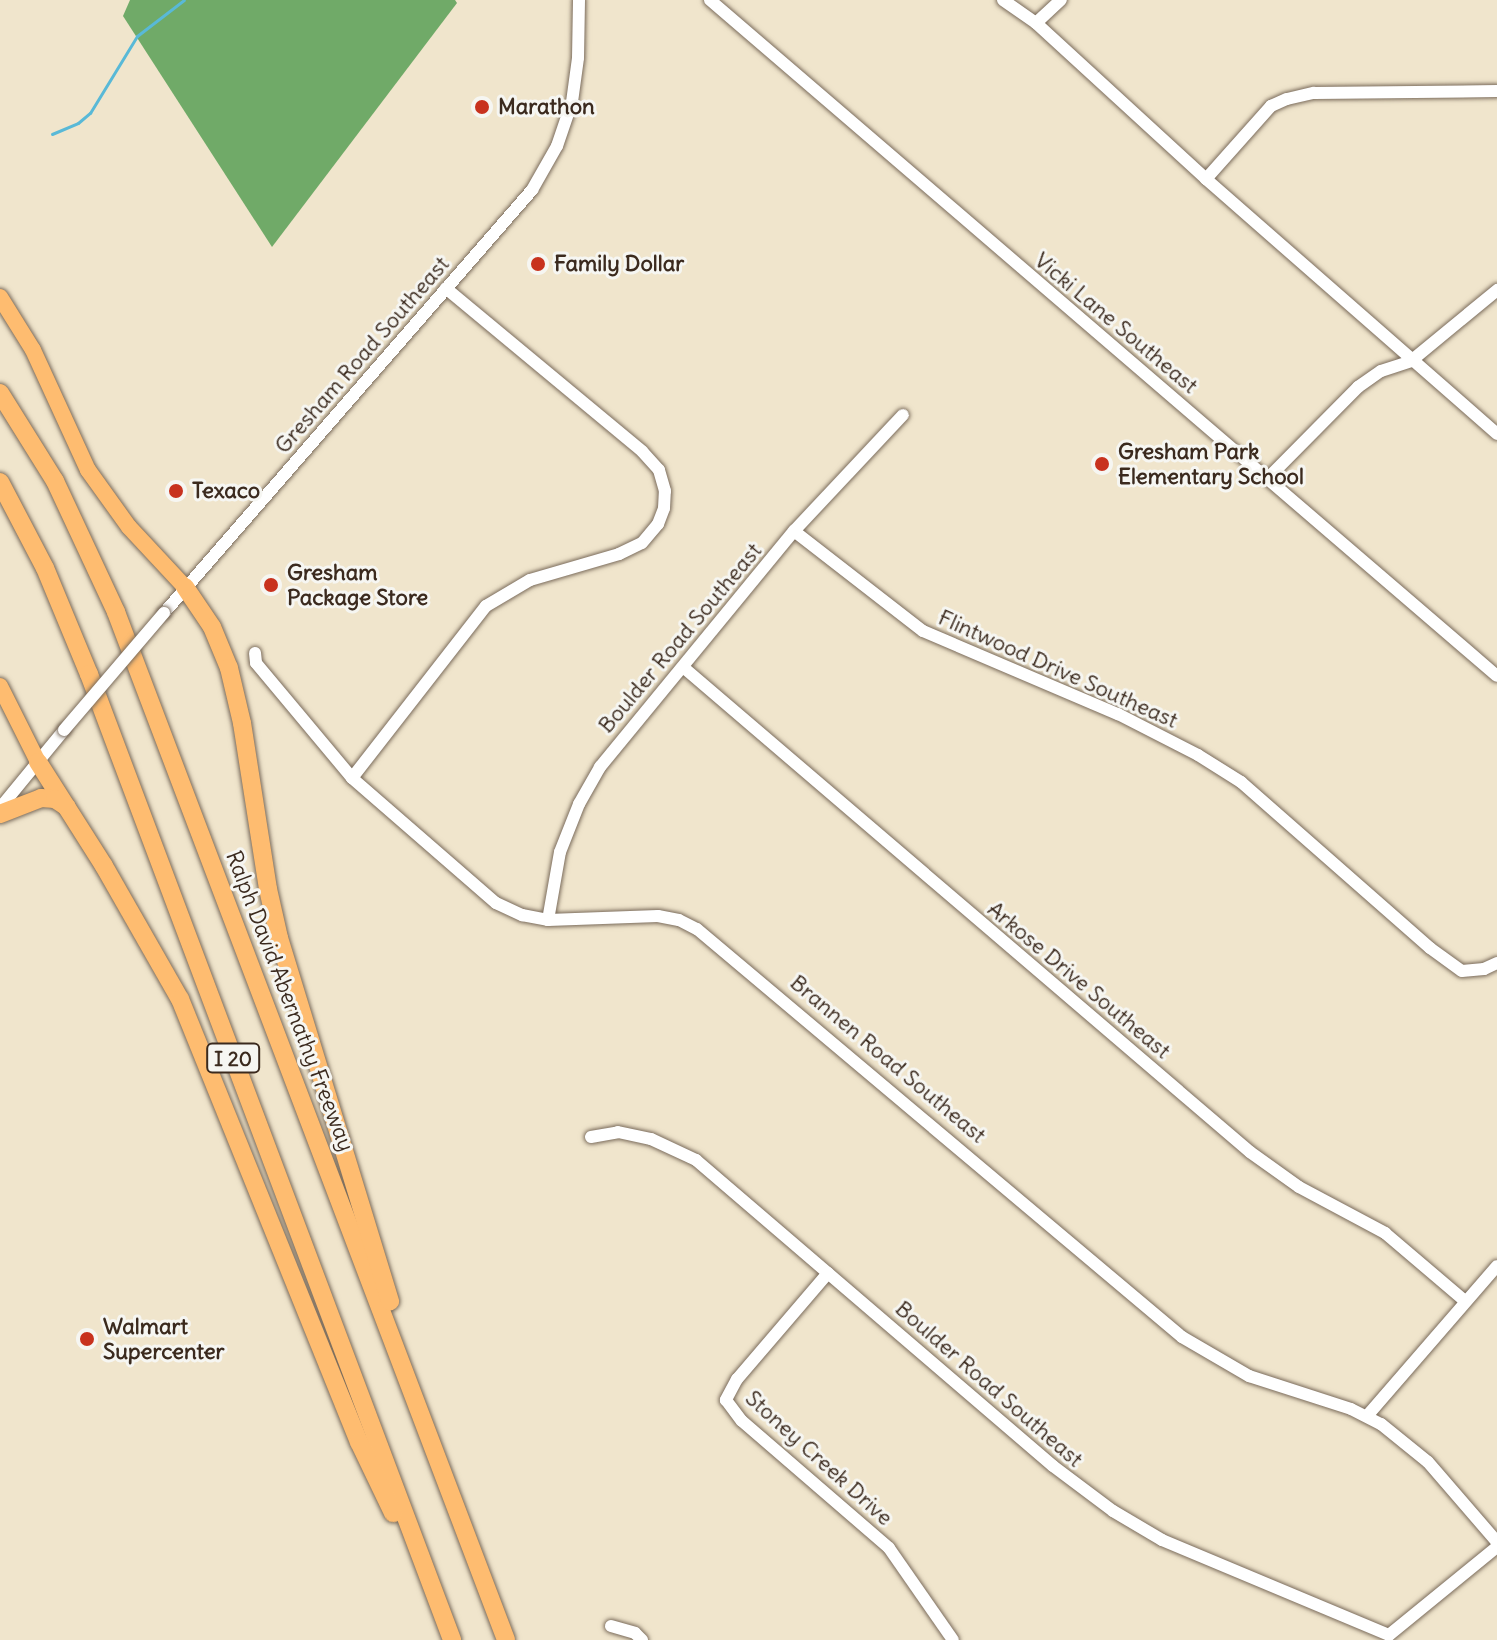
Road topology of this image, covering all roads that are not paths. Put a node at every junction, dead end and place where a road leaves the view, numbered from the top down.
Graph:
1 (579, 0) edge
2 (710, 0) edge
3 (1003, 0) edge
4 (1061, 0) edge
5 (1036, 23) junction
6 (1497, 91) edge
7 (1206, 179) junction
8 (446, 288) junction
9 (1497, 290) edge
10 (0, 297) edge
11 (1411, 361) junction
12 (0, 393) edge
13 (903, 415) dead end
14 (1497, 434) edge
15 (1269, 477) junction
16 (0, 482) edge
17 (794, 531) junction
18 (185, 587) junction
19 (255, 653) dead end
20 (683, 667) junction
21 (1497, 676) edge
22 (0, 686) edge
23 (38, 762) junction
24 (352, 778) junction
25 (68, 807) junction
26 (0, 808) edge
27 (0, 814) edge
28 (548, 920) junction
29 (1497, 963) edge
30 (591, 1137) dead end
31 (1497, 1266) edge
32 (828, 1273) junction
33 (1465, 1301) junction
34 (1367, 1416) junction
35 (447, 1483) junction
36 (1496, 1540) edge
37 (611, 1626) dead end
38 (449, 1632) edge
39 (1389, 1637) edge
40 (506, 1640) edge
41 (642, 1640) edge
42 (952, 1640) edge

1 - 8 street, Gresham Road Southeast
2 - 15 street, Vicki Lane Southeast
3 - 5 street
4 - 5 street
5 - 7 street
6 - 7 street
7 - 11 street
8 - 18 street, Gresham Road Southeast
8 - 24 street
9 - 11 street
10 - 18 main road
11 - 14 street
11 - 15 street
12 - 35 highway, Ralph David Abernathy Freeway / I 20
13 - 17 street, Boulder Road Southeast
15 - 21 street, Vicki Lane Southeast
16 - 38 highway, I 20
17 - 20 street, Boulder Road Southeast
17 - 29 street, Flintwood Drive Southeast
18 - 23 street, Gresham Road Southeast, bridge
18 - 35 highway
19 - 24 street, Brannen Road Southeast
20 - 28 street, Boulder Road Southeast
20 - 33 street, Arkose Drive Southeast
22 - 23 main road
23 - 25 highway
23 - 26 street, Gresham Road Southeast
24 - 28 street, Brannen Road Southeast
25 - 27 highway
25 - 38 highway
28 - 34 street, Brannen Road Southeast
30 - 32 street, Boulder Road Southeast
31 - 33 street
32 - 39 street, Boulder Road Southeast
32 - 42 street, Stoney Creek Drive
33 - 34 street
34 - 36 street, Brannen Road Southeast
35 - 40 highway, Ralph David Abernathy Freeway / I 20
36 - 39 street
37 - 41 street

